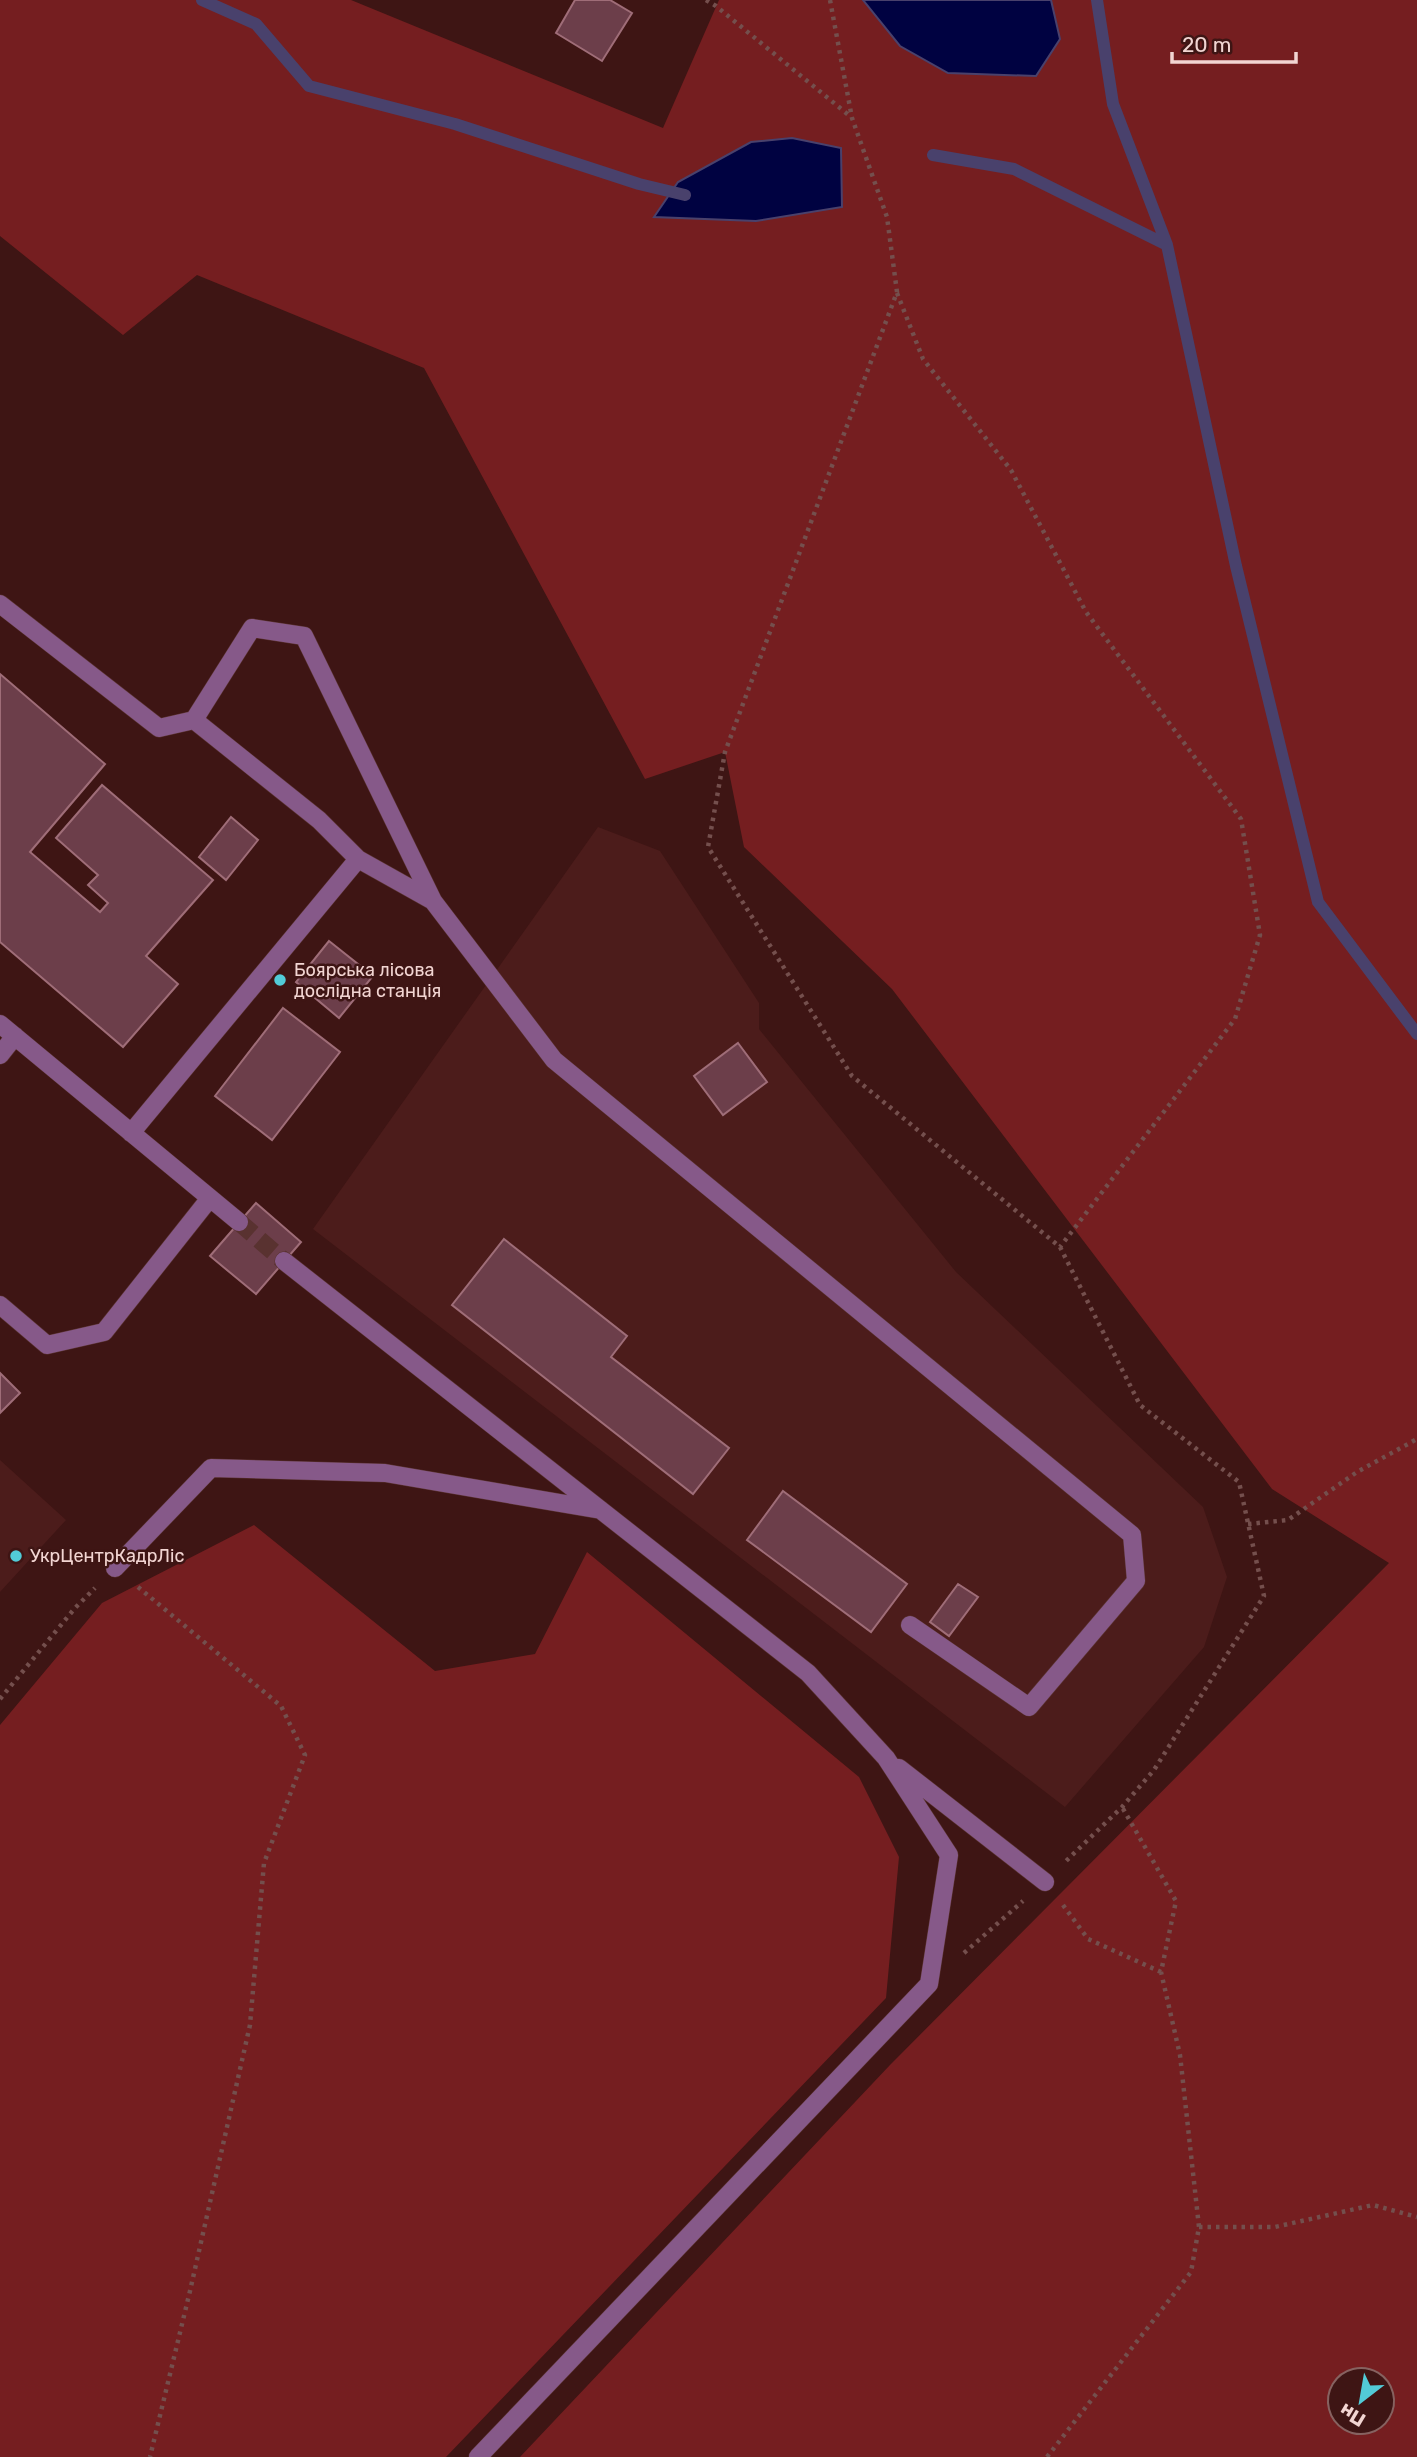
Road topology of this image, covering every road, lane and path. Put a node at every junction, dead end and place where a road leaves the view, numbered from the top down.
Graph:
1 (706, 0) edge
2 (830, 0) edge
3 (852, 118) junction
4 (897, 292) junction
5 (0, 604) edge
6 (194, 720) junction
7 (358, 859) junction
8 (433, 901) junction
9 (0, 1024) edge
10 (15, 1037) junction
11 (0, 1055) edge
12 (131, 1133) junction
13 (211, 1198) junction
14 (239, 1222) tunnel mouth
15 (1060, 1247) junction
16 (284, 1261) tunnel mouth
17 (0, 1305) edge
18 (1417, 1439) edge
19 (603, 1510) junction
20 (1248, 1524) junction
21 (115, 1568) junction
22 (910, 1625) dead end
23 (0, 1699) edge
24 (886, 1758) junction
25 (1045, 1882) joint
26 (1161, 1972) junction
27 (1417, 2217) edge
28 (1199, 2227) junction
29 (150, 2457) edge
30 (478, 2457) edge
31 (1047, 2457) edge

1 - 3 path
2 - 3 path
3 - 4 path
4 - 15 path
4 - 15 path
5 - 6 lane
6 - 7 lane
6 - 8 lane
7 - 8 lane
7 - 12 lane
8 - 22 lane
9 - 10 lane
10 - 11 lane
10 - 12 lane
12 - 13 lane
13 - 14 lane
13 - 17 lane
15 - 20 path
16 - 19 lane
18 - 20 path
19 - 21 lane
19 - 24 lane
20 - 26 path
21 - 23 path
21 - 29 path
24 - 25 lane
24 - 30 lane
25 - 26 path
26 - 28 path
27 - 28 path
28 - 31 path

